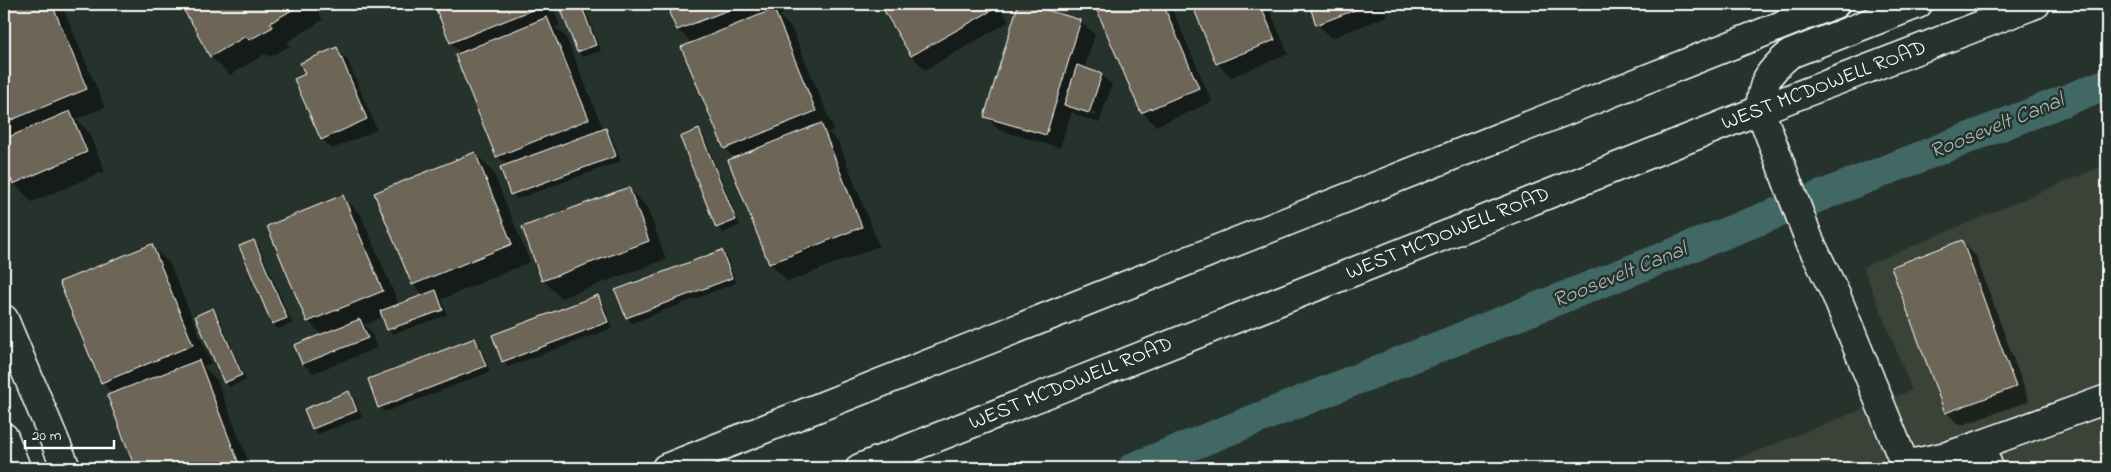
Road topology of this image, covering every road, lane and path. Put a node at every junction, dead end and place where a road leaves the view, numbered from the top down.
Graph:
1 (1835, 4) edge
2 (1918, 4) edge
3 (2036, 4) edge
4 (1760, 110) junction
5 (4, 319) edge
6 (2107, 398) edge
7 (4, 436) edge
8 (1984, 457) edge
9 (1904, 467) edge
10 (16, 468) edge
11 (66, 468) edge
12 (666, 468) edge
13 (860, 468) edge

1 - 12 main road
2 - 4 main road
3 - 4 main road, WEST MCDOWELL ROAD
4 - 9 main road
4 - 13 main road, WEST MCDOWELL ROAD
5 - 11 main road
6 - 8 main road
7 - 10 main road
8 - 9 main road

